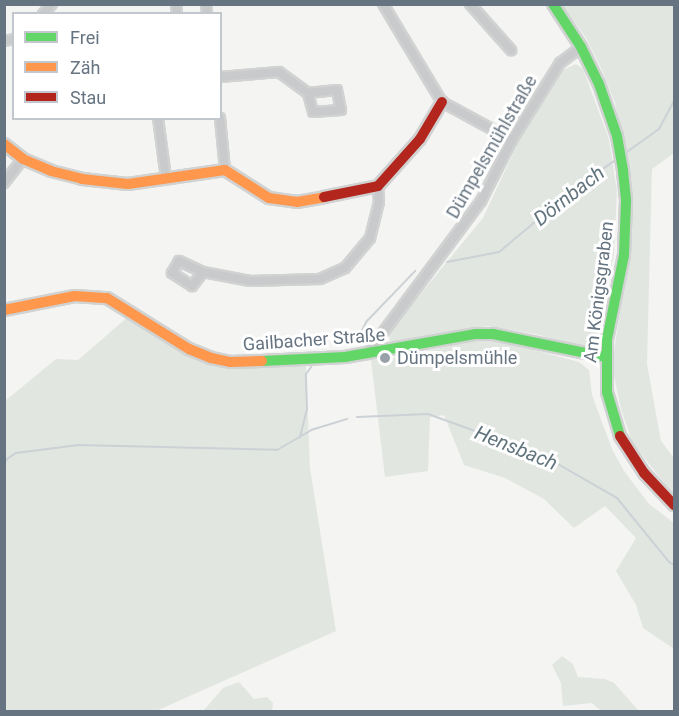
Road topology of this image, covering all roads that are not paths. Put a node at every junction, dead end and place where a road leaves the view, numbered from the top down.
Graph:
1 (470, 4) edge
2 (553, 4) edge
3 (386, 5) edge
4 (581, 47) junction
5 (511, 50) dead end
6 (222, 77) edge
7 (308, 93) junction
8 (442, 102) junction
9 (158, 120) edge
10 (220, 120) edge
11 (512, 140) junction
12 (4, 144) edge
13 (23, 159) junction
14 (225, 170) junction
15 (166, 178) junction
16 (4, 183) edge
17 (378, 186) junction
18 (203, 272) dead end
19 (4, 310) edge
20 (367, 354) junction
21 (605, 357) junction
22 (675, 506) edge

1 - 5 street
2 - 4 street, Am Königsgraben
3 - 8 street
4 - 11 street, Dümpelsmühlstraße
4 - 21 street, Am Königsgraben
6 - 7 street
7 - 7 street
8 - 11 street
8 - 17 street
9 - 15 street
10 - 14 street
11 - 20 street, Dümpelsmühlstraße
12 - 13 street
13 - 15 street
13 - 16 street
14 - 15 street
14 - 17 street
17 - 18 street
19 - 20 street, Gailbacher Straße
20 - 21 street, Gailbacher Straße
21 - 22 street, Am Königsgraben

